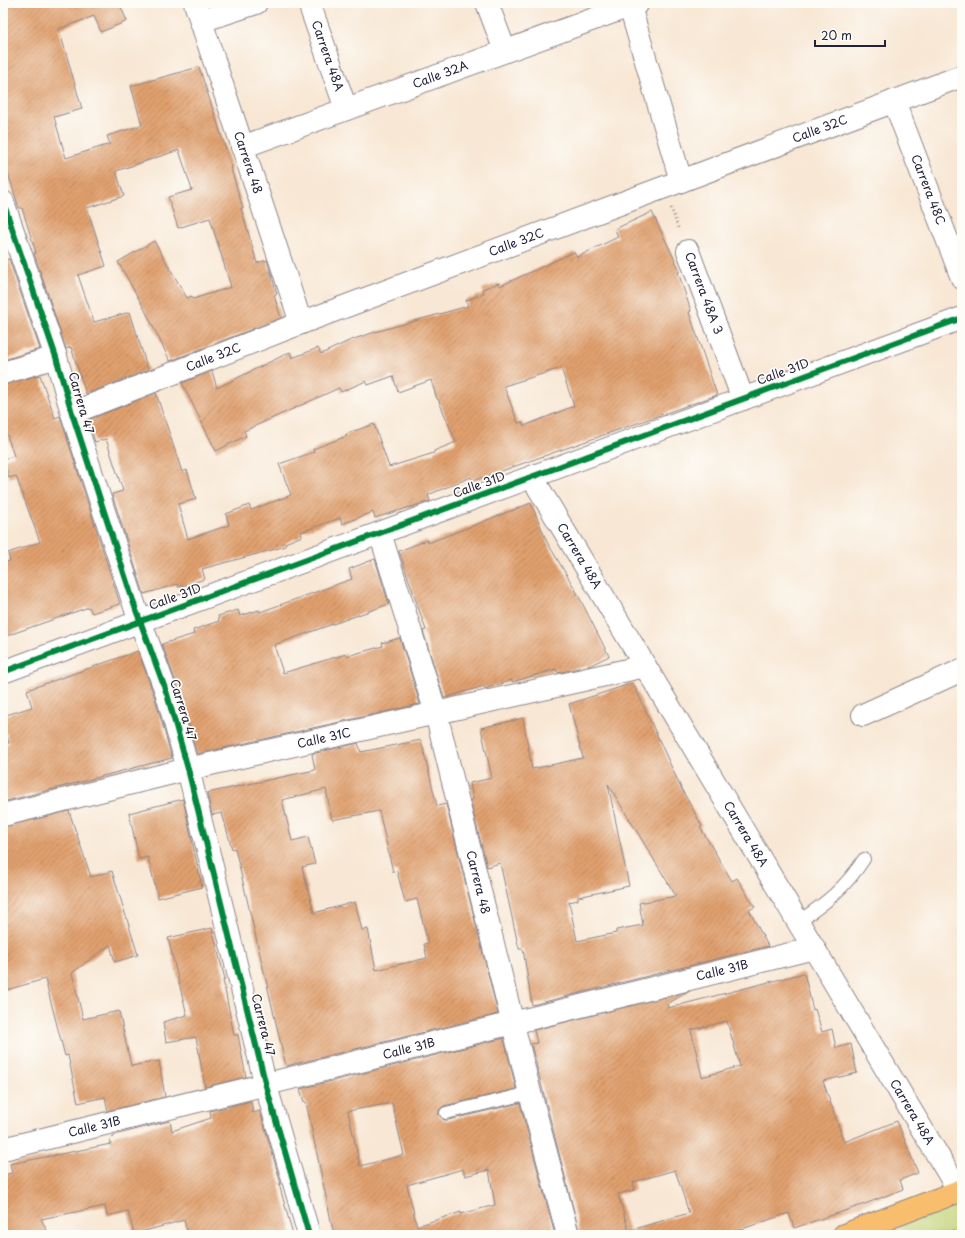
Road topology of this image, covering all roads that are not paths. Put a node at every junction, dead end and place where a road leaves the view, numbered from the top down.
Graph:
1 (256, 3) edge
2 (310, 3) edge
3 (487, 3) edge
4 (633, 4) edge
5 (198, 12) edge
6 (505, 51) junction
7 (962, 76) edge
8 (894, 101) junction
9 (346, 109) junction
10 (242, 147) junction
11 (671, 184) junction
12 (3, 202) edge
13 (688, 251) road end
14 (962, 278) edge
15 (962, 318) edge
16 (301, 323) junction
17 (56, 357) junction
18 (3, 373) edge
19 (743, 399) junction
20 (72, 413) junction
21 (532, 477) junction
22 (380, 532) junction
23 (141, 621) junction
24 (645, 666) junction
25 (962, 670) edge
26 (3, 672) edge
27 (436, 713) junction
28 (863, 715) dead end
29 (188, 769) junction
30 (3, 815) edge
31 (864, 859) dead end
32 (798, 922) junction
33 (814, 948) junction
34 (514, 1021) junction
35 (266, 1086) junction
36 (530, 1093) junction
37 (446, 1113) dead end
38 (3, 1149) edge
39 (961, 1190) edge
40 (309, 1235) edge
41 (568, 1235) edge
42 (844, 1235) edge

1 - 5 street
2 - 9 street, Carrera 48A
3 - 6 street
4 - 6 street, Calle 32A
4 - 11 street
5 - 10 street, Carrera 48
6 - 9 street, Calle 32A
7 - 8 street, Calle 32C
8 - 11 street, Calle 32C
8 - 14 street, Carrera 48C
9 - 10 street, Calle 32A
10 - 16 street, Carrera 48
11 - 16 street, Calle 32C
12 - 17 street, Carrera 47
13 - 19 street, Carrera 48A 3
15 - 19 street, Calle 31D
16 - 20 street, Calle 32C
17 - 18 street
17 - 20 street, Carrera 47
19 - 21 street, Calle 31D
20 - 23 street, Carrera 47
21 - 22 street, Calle 31D
21 - 24 street, Carrera 48A
22 - 23 street, Calle 31D
22 - 27 street, Carrera 48
23 - 26 street, Calle 31D
23 - 29 street, Carrera 47
24 - 27 street, Calle 31C
24 - 32 street, Carrera 48A
25 - 28 street
27 - 29 street, Calle 31C
27 - 34 street, Carrera 48
29 - 30 street, Calle 31C
29 - 35 street, Carrera 47
31 - 32 lane
32 - 33 street, Carrera 48A
33 - 34 street, Calle 31B
33 - 39 street, Carrera 48A
34 - 35 street, Calle 31B
34 - 36 street, Carrera 48
35 - 38 street, Calle 31B
35 - 40 street, Carrera 47
36 - 37 lane
36 - 41 street, Carrera 48
39 - 42 highway

